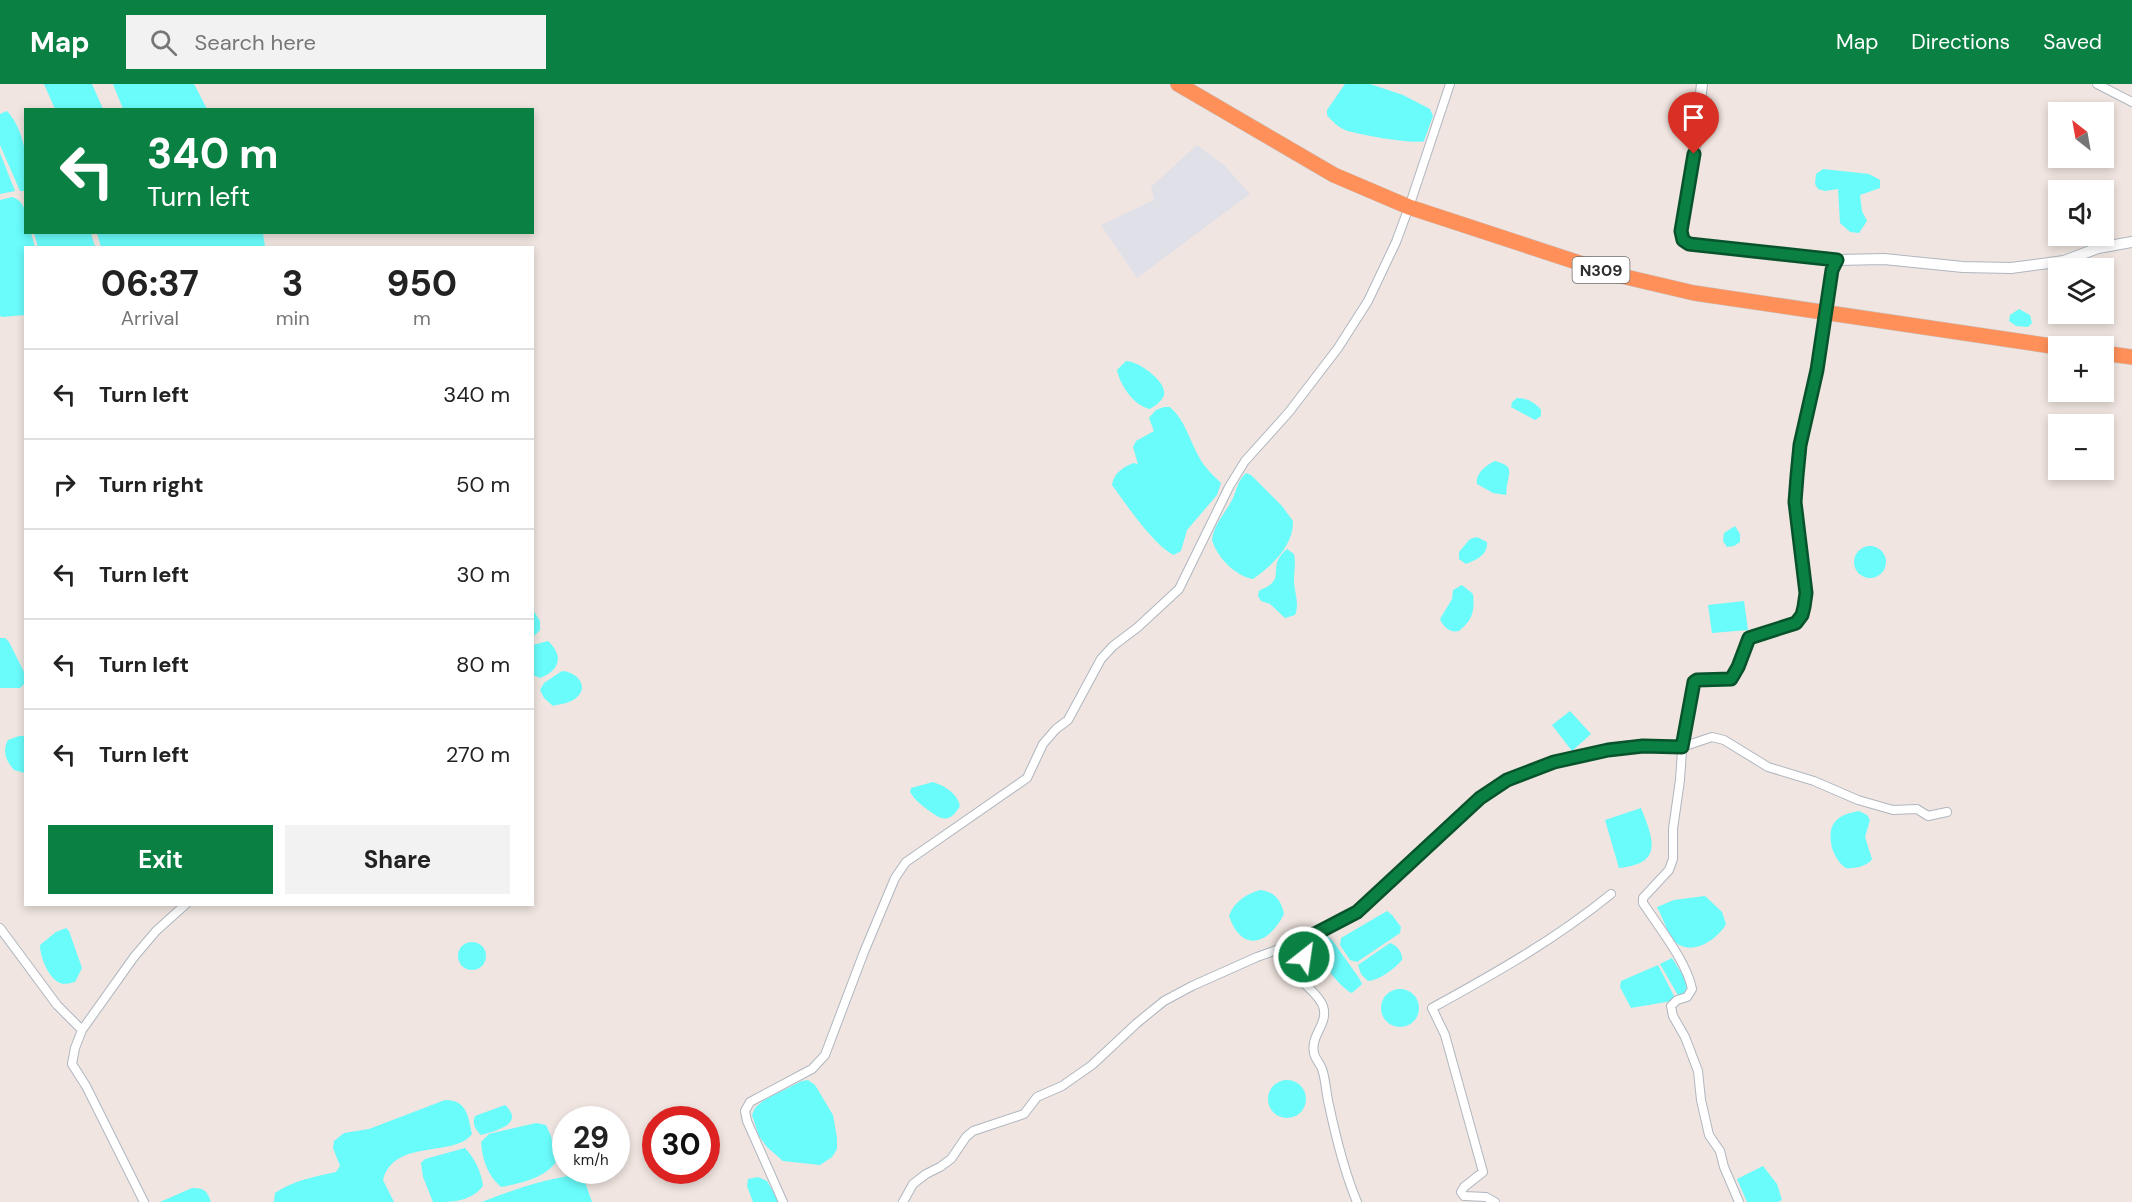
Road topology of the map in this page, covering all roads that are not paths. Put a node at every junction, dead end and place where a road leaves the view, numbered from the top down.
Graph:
1 (1178, 84) edge
2 (1450, 84) edge
3 (1702, 84) edge
4 (2097, 84) edge
5 (2132, 102) edge
6 (1409, 207) junction
7 (2132, 242) edge
8 (1837, 260) junction
9 (1826, 313) junction
10 (2048, 345) edge
11 (2114, 355) edge
12 (2132, 357) edge
13 (1682, 747) junction
14 (1947, 812) dead end
15 (1611, 894) dead end
16 (184, 906) edge
17 (0, 928) edge
18 (1307, 945) junction
19 (82, 1030) junction
20 (144, 1202) edge
21 (783, 1202) edge
22 (903, 1202) edge
23 (1357, 1202) edge
24 (1495, 1202) edge
25 (1739, 1202) edge

1 - 6 highway, N309
2 - 6 street
3 - 8 street
4 - 5 street
6 - 9 highway, N309
6 - 21 street
7 - 8 street
8 - 9 street
9 - 10 highway, N309
9 - 13 street
11 - 12 highway
13 - 14 street
13 - 18 street
13 - 25 street
15 - 24 street
16 - 19 street
17 - 19 street
18 - 22 street
18 - 23 street
19 - 20 street

